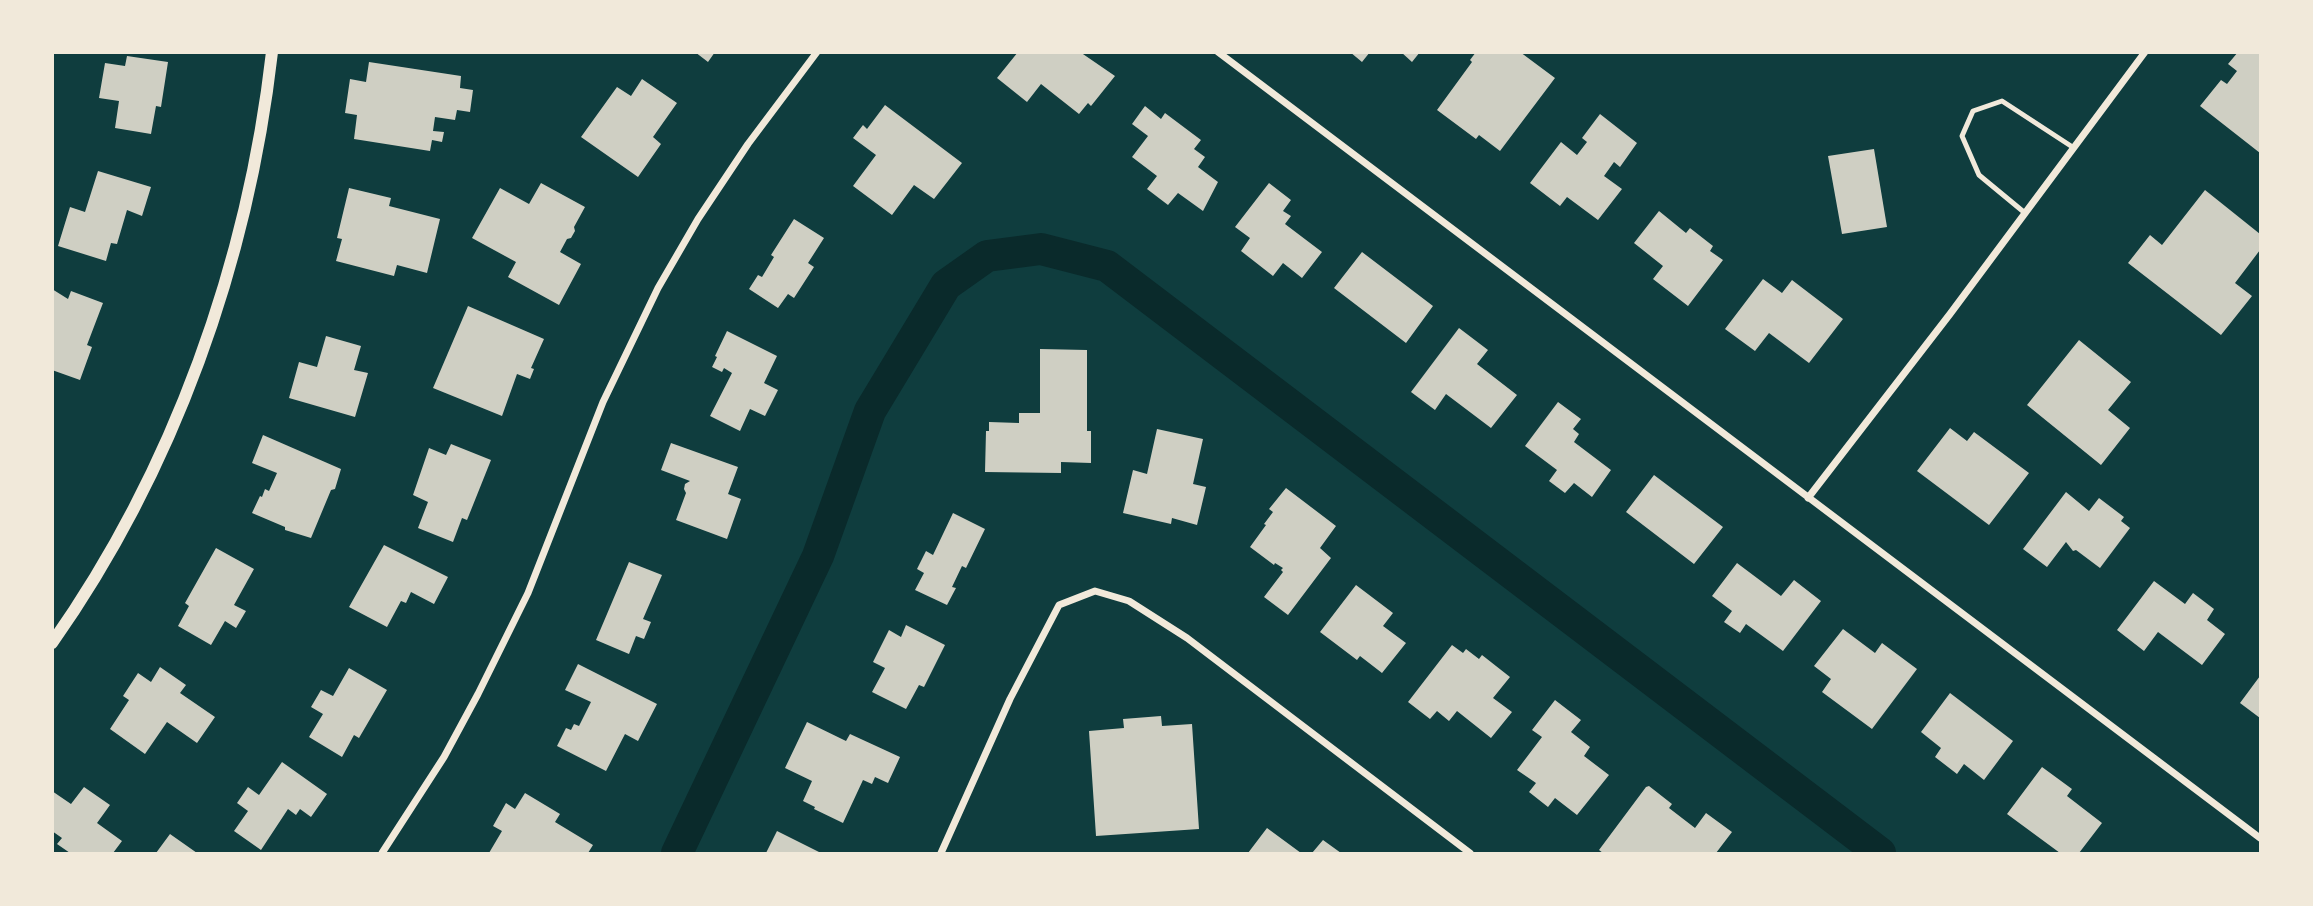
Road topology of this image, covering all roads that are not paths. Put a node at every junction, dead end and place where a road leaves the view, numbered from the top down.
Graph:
1 (272, 52) edge
2 (817, 52) edge
3 (1217, 52) edge
4 (2145, 52) edge
5 (2074, 148) junction
6 (2025, 213) junction
7 (1808, 498) junction
8 (52, 643) edge
9 (2260, 838) edge
10 (382, 853) edge
11 (941, 853) edge
12 (1470, 853) edge

1 - 8 street
2 - 10 street
3 - 7 street
4 - 5 street
5 - 6 street
5 - 6 lane
6 - 7 street
7 - 9 street
11 - 12 street

